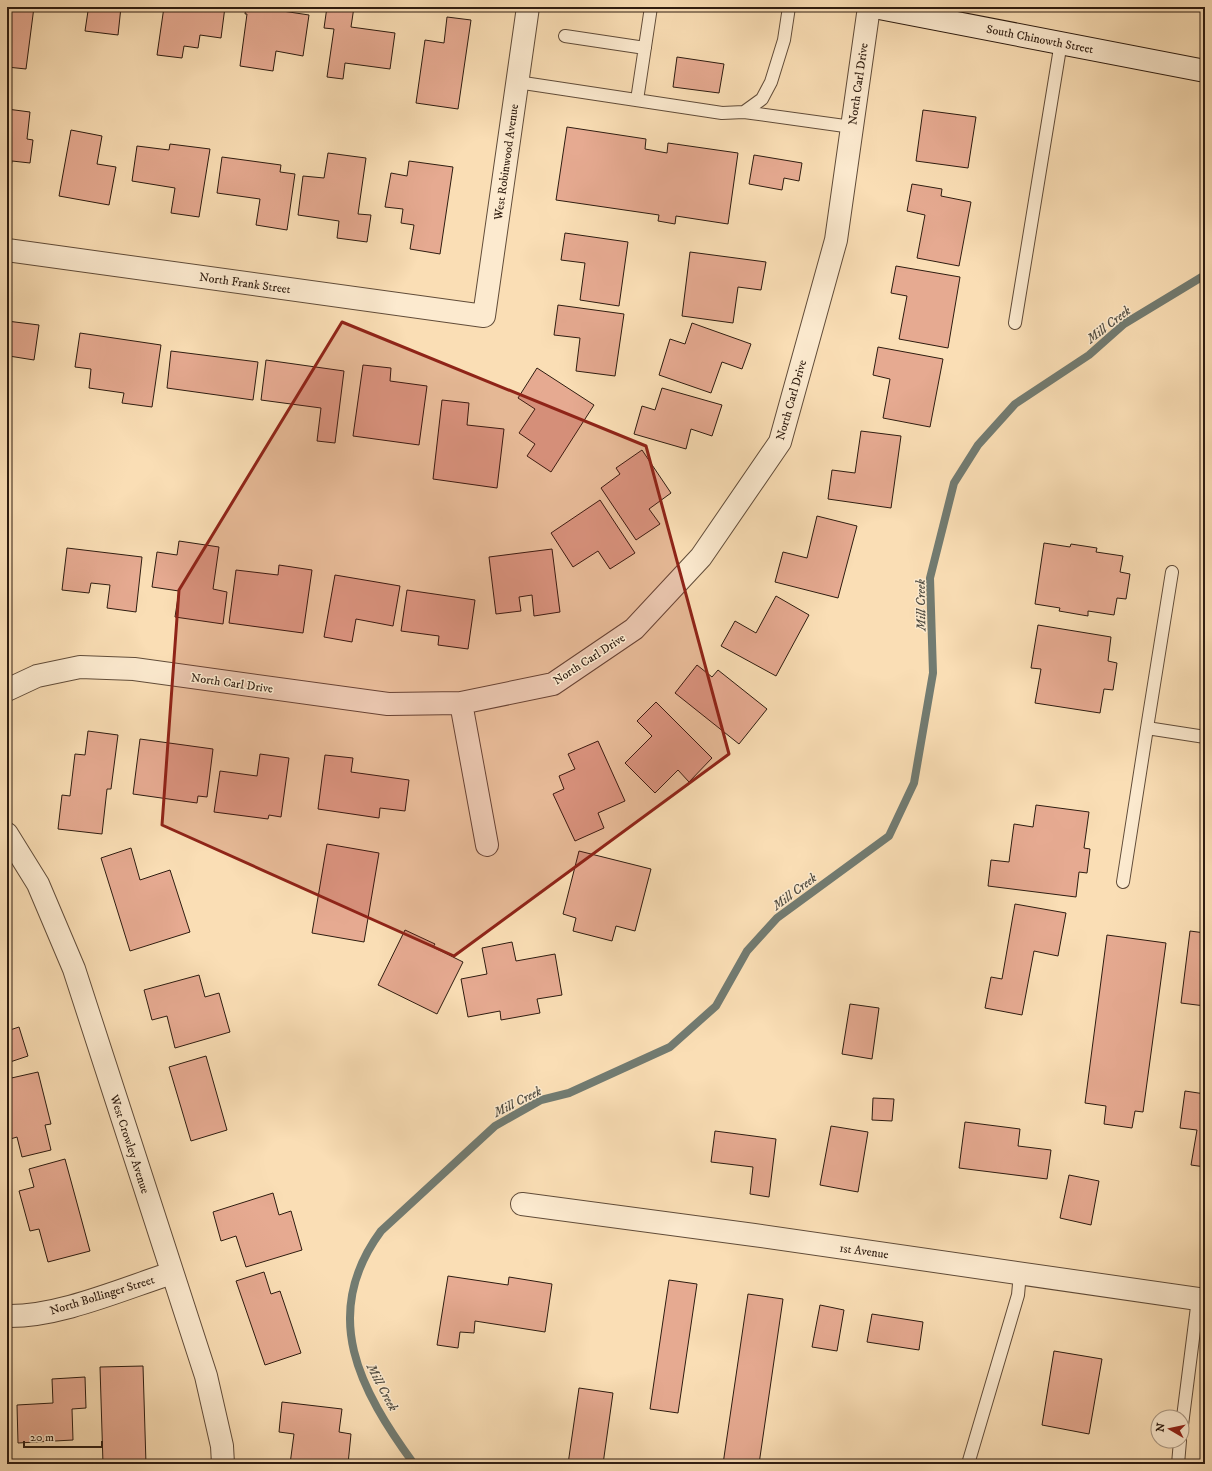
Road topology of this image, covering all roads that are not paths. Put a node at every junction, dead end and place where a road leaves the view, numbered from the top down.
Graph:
1 (528, 7) edge
2 (651, 7) edge
3 (789, 7) edge
4 (869, 7) edge
5 (874, 7) edge
6 (566, 36) dead end
7 (1061, 42) junction
8 (645, 48) junction
9 (1205, 71) edge
10 (518, 82) junction
11 (637, 100) junction
12 (744, 112) junction
13 (852, 127) junction
14 (7, 250) edge
15 (484, 316) joint
16 (1015, 323) dead end
17 (1172, 572) dead end
18 (7, 690) edge
19 (461, 703) junction
20 (1147, 728) junction
21 (1205, 737) edge
22 (7, 834) edge
23 (487, 845) dead end
24 (1123, 882) dead end
25 (522, 1204) dead end
26 (172, 1273) junction
27 (1020, 1274) junction
28 (1201, 1300) edge
29 (7, 1316) edge
30 (1185, 1409) edge
31 (1179, 1449) edge
32 (223, 1464) edge
33 (968, 1464) edge
34 (1178, 1464) edge

1 - 10 street, West Robinwood Avenue
2 - 8 lane
3 - 12 lane
4 - 13 street, North Carl Drive
5 - 7 street, South Chinowth Street
6 - 8 lane
7 - 9 street, South Chinowth Street
7 - 16 lane
8 - 11 lane
10 - 11 lane
10 - 15 street, West Robinwood Avenue
11 - 12 lane
12 - 13 lane
13 - 19 street, North Carl Drive
14 - 15 street, North Frank Street
17 - 20 lane
18 - 19 street, North Carl Drive
19 - 23 street
20 - 21 lane
20 - 24 lane
22 - 26 street, West Crowley Avenue
25 - 27 street, 1st Avenue
26 - 29 street, North Bollinger Street
26 - 32 street, West Crowley Avenue
27 - 28 street, 1st Avenue
27 - 33 lane
28 - 30 lane
31 - 34 lane

